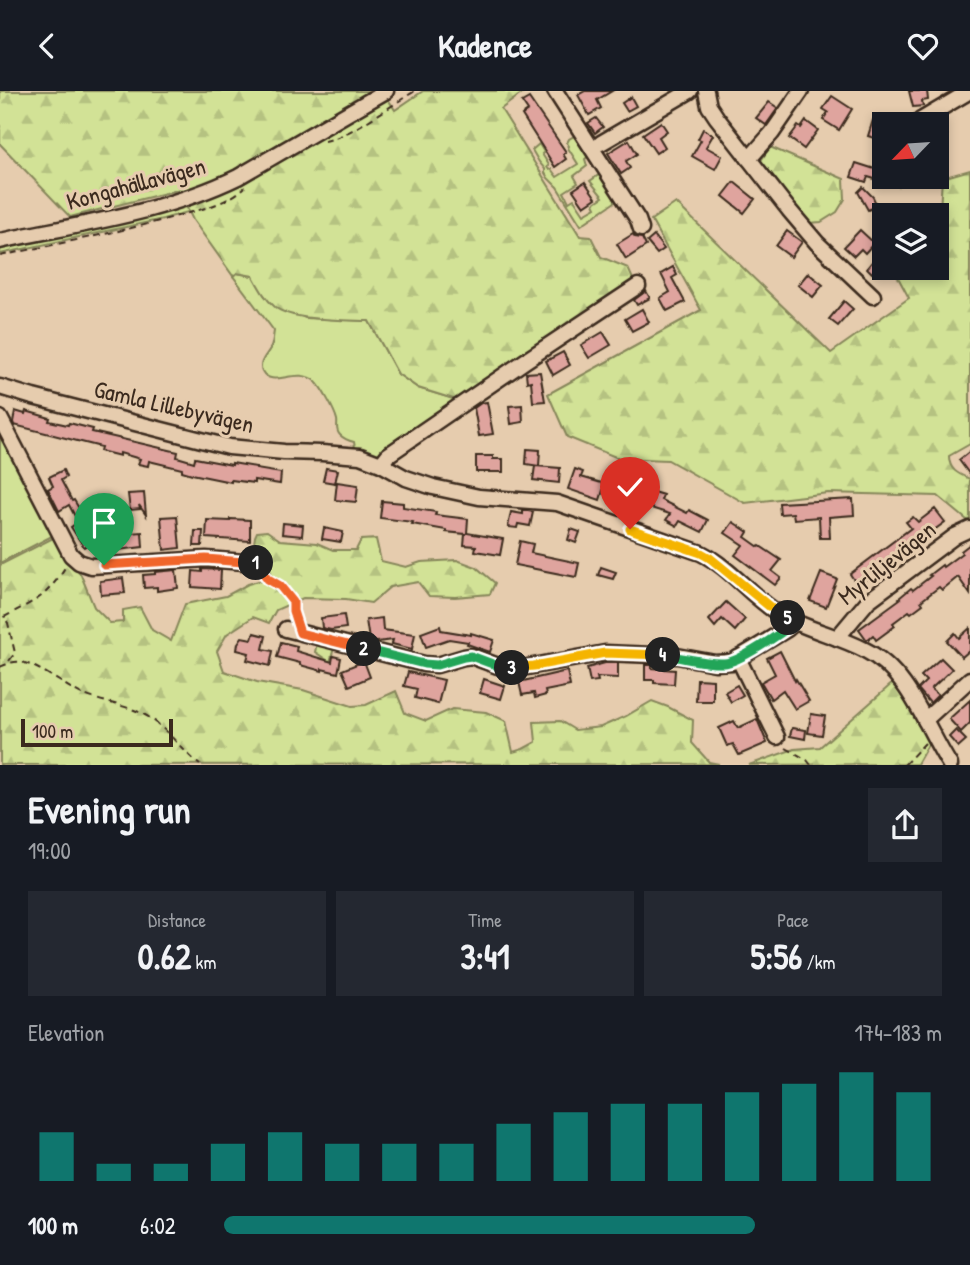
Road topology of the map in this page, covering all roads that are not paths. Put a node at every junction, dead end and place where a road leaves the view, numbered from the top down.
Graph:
1 (386, 91) edge
2 (555, 91) edge
3 (690, 91) edge
4 (706, 91) edge
5 (801, 91) edge
6 (970, 91) edge
7 (935, 112) edge
8 (601, 143) dead end
9 (749, 159) junction
10 (641, 229) dead end
11 (0, 241) edge
12 (638, 286) dead end
13 (873, 296) dead end
14 (0, 387) edge
15 (0, 418) edge
16 (381, 464) junction
17 (970, 529) edge
18 (257, 563) road end
19 (795, 622) junction
20 (293, 631) road end
21 (837, 638) junction
22 (738, 658) junction
23 (970, 678) edge
24 (925, 720) junction
25 (777, 737) road end
26 (950, 765) edge

1 - 11 street, Kongahällavägen
2 - 10 street
3 - 8 street
4 - 9 street
5 - 9 street
6 - 7 street
9 - 13 street
12 - 16 street
14 - 16 street, Gamla Lillebyvägen
15 - 18 street
16 - 19 street, Gamla Lillebyvägen
17 - 21 street, Myrliljevägen
19 - 21 street, Gamla Lillebyvägen
19 - 22 street
20 - 22 street
21 - 24 street, Gamla Lillebyvägen
22 - 25 street
23 - 24 street
24 - 26 street, Gamla Lillebyvägen

